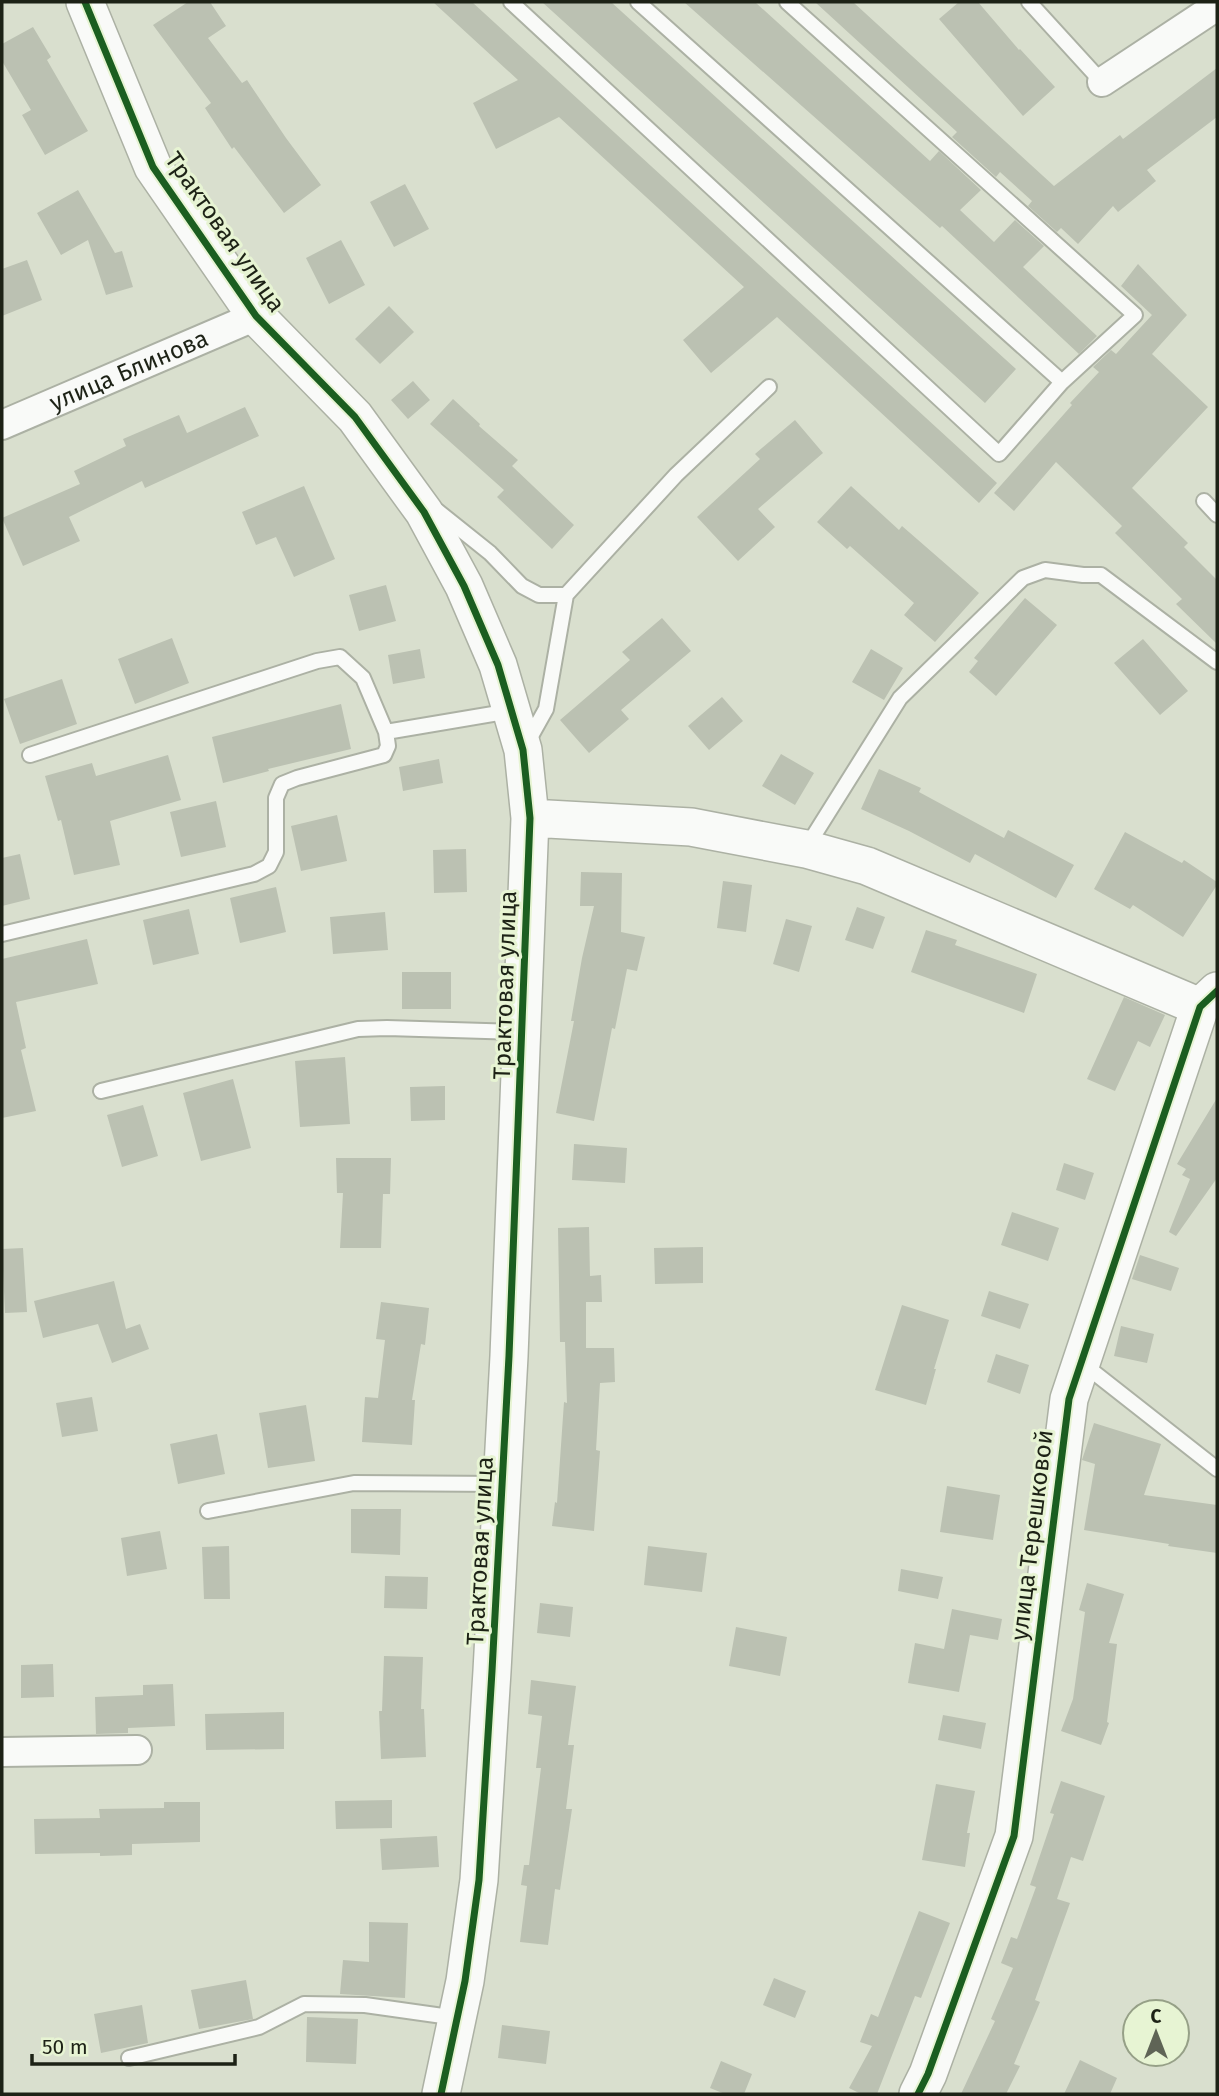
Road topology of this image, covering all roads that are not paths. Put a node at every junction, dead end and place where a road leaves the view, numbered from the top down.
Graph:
1 (85, 2) edge
2 (511, 2) edge
3 (638, 2) edge
4 (787, 2) edge
5 (1028, 2) edge
6 (1217, 6) edge
7 (1102, 82) joint
8 (256, 316) junction
9 (1062, 382) junction
10 (769, 387) dead end
11 (2, 425) edge
12 (1204, 501) dead end
13 (424, 512) junction
14 (1217, 515) edge
15 (566, 595) junction
16 (1217, 662) edge
17 (512, 711) junction
18 (386, 732) junction
19 (523, 750) junction
20 (30, 755) dead end
21 (530, 818) junction
22 (806, 849) junction
23 (2, 934) edge
24 (1212, 998) edge
25 (522, 1032) junction
26 (101, 1091) dead end
27 (1081, 1362) junction
28 (1217, 1469) edge
29 (502, 1484) junction
30 (208, 1511) dead end
31 (137, 1750) dead end
32 (2, 1752) edge
33 (457, 2018) junction
34 (130, 2058) dead end
35 (441, 2094) edge
36 (918, 2094) edge

1 - 8 street, Трактовая улица
2 - 9 lane
3 - 9 lane
4 - 9 lane
5 - 7 lane
6 - 7 street
8 - 11 street, улица Блинова
8 - 13 street, Трактовая улица
10 - 15 lane
12 - 14 lane
13 - 15 lane
13 - 17 street, Трактовая улица
15 - 19 lane
16 - 22 lane
17 - 18 lane
17 - 19 street, Трактовая улица
18 - 20 lane
18 - 23 lane
19 - 21 street, Трактовая улица
21 - 22 street
21 - 25 street, Трактовая улица
22 - 24 street
24 - 27 street, улица Терешковой
25 - 26 lane
25 - 29 street, Трактовая улица
27 - 28 lane
27 - 36 street, улица Терешковой
29 - 30 lane
29 - 33 street, Трактовая улица
31 - 32 street
33 - 34 lane
33 - 35 street, Трактовая улица

